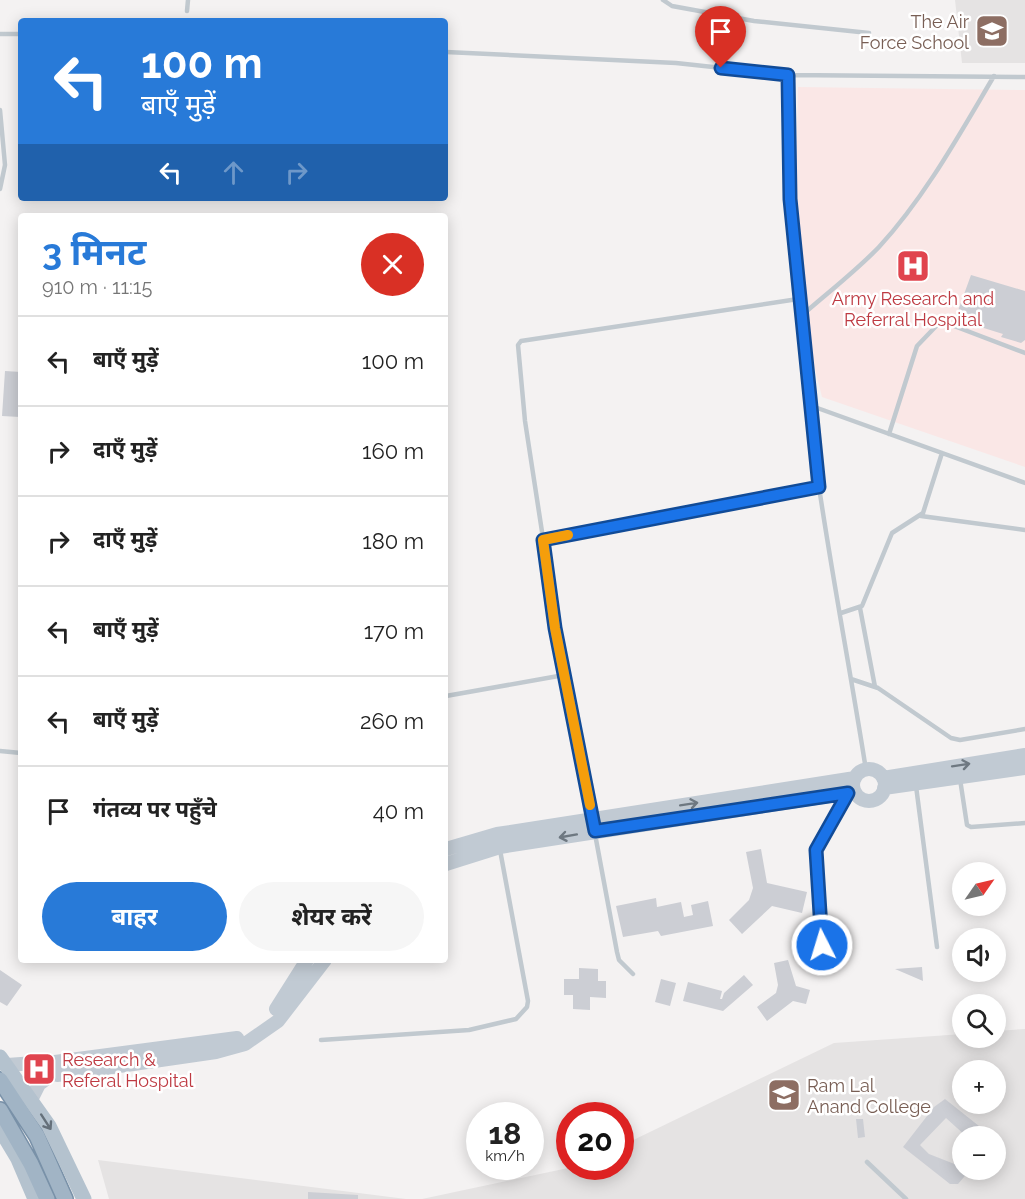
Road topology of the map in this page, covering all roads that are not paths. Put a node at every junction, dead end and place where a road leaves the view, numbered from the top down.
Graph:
1 (188, 0) edge
2 (663, 0) edge
3 (187, 11) dead end
4 (869, 33) dead end
5 (0, 34) edge
6 (18, 34) edge
7 (448, 52) edge
8 (788, 75) junction
9 (994, 76) junction
10 (1025, 77) edge
11 (0, 110) edge
12 (0, 189) edge
13 (798, 299) junction
14 (800, 317) junction
15 (1025, 352) edge
16 (809, 405) junction
17 (889, 434) junction
18 (942, 453) junction
19 (1025, 483) edge
20 (819, 487) junction
21 (921, 516) junction
22 (1025, 530) edge
23 (543, 540) junction
24 (860, 608) junction
25 (841, 614) junction
26 (564, 675) junction
27 (851, 679) junction
28 (875, 687) junction
29 (448, 696) edge
30 (1025, 729) edge
31 (0, 750) edge
32 (18, 753) edge
33 (1025, 755) edge
34 (1025, 768) edge
35 (860, 774) junction
36 (959, 777) junction
37 (884, 783) junction
38 (915, 784) junction
39 (851, 793) junction
40 (1025, 823) edge
41 (594, 825) junction
42 (499, 841) junction
43 (448, 849) edge
44 (448, 863) edge
45 (937, 947) dead end
46 (305, 963) edge
47 (322, 963) edge
48 (823, 966) dead end
49 (633, 974) dead end
50 (277, 1015) junction
51 (321, 1040) dead end
52 (3, 1061) edge
53 (53, 1069) junction
54 (0, 1080) edge
55 (31, 1100) junction
56 (0, 1110) edge
57 (0, 1129) edge
58 (867, 1162) dead end
59 (35, 1199) edge
60 (47, 1199) edge
61 (65, 1199) edge
62 (84, 1199) edge
63 (906, 1199) edge

1 - 3 lane
2 - 4 lane
5 - 6 lane
7 - 8 lane
8 - 9 lane
8 - 13 lane
9 - 10 lane
9 - 14 lane
11 - 12 lane
13 - 14 lane
13 - 23 lane
14 - 16 lane
15 - 17 lane
16 - 17 lane
16 - 20 lane
17 - 18 lane
18 - 19 lane
18 - 21 lane
20 - 23 lane
20 - 25 lane
21 - 22 lane
21 - 24 lane
23 - 26 lane
24 - 25 lane
24 - 28 lane
25 - 27 lane
26 - 29 lane
26 - 41 lane
27 - 28 lane
27 - 35 lane
28 - 30 lane
31 - 32 lane
37 -> 33 main road
34 - 36 main road
35 - 37 main road
35 - 39 main road
41 -> 35 main road
36 - 38 main road
36 - 40 lane
37 - 38 main road
37 - 39 main road
38 - 45 lane
39 - 41 main road
39 - 48 lane
41 - 42 main road
41 - 49 lane
42 - 43 main road
42 - 44 main road
42 - 51 lane
46 - 50 main road
47 - 50 main road
50 - 53 main road
52 - 53 main road
52 - 55 main road
53 - 55 main road
54 - 61 highway
55 -> 62 main road
56 - 60 highway
57 - 59 main road
58 - 63 lane

